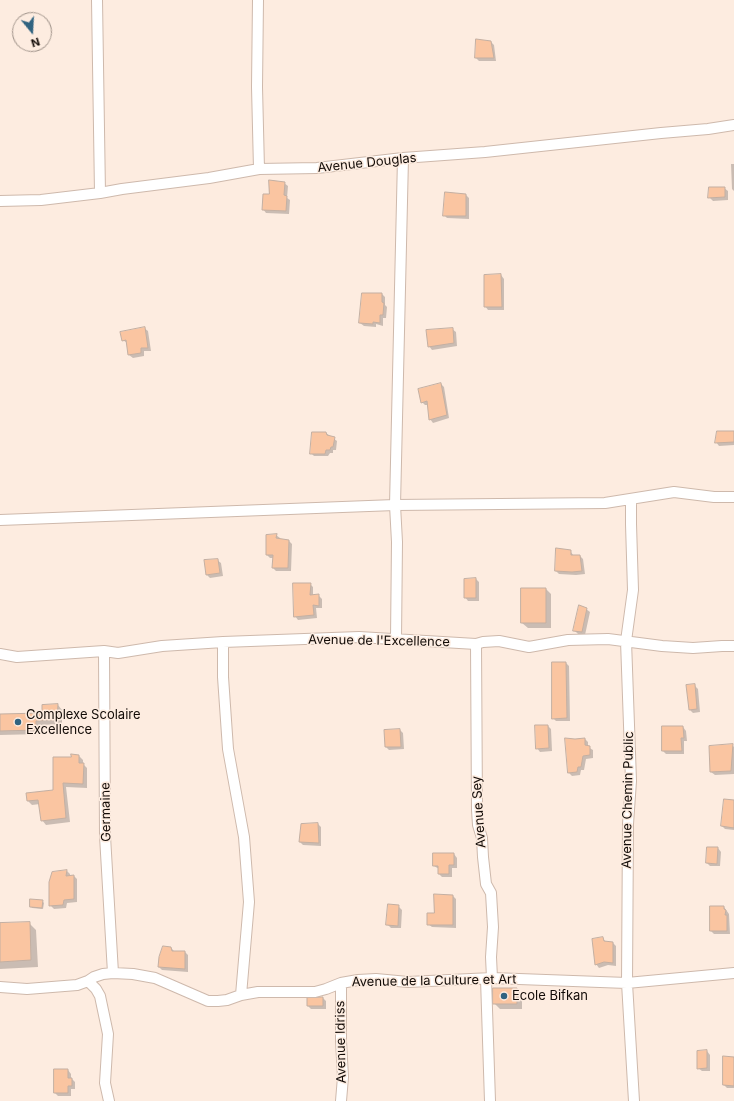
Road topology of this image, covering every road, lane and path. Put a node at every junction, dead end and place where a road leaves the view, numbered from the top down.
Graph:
1 (97, 0) edge
2 (258, 0) edge
3 (734, 125) edge
4 (404, 158) junction
5 (259, 169) junction
6 (100, 193) junction
7 (0, 201) edge
8 (734, 497) edge
9 (631, 500) junction
10 (395, 505) junction
11 (0, 520) edge
12 (396, 639) junction
13 (626, 641) junction
14 (223, 642) junction
15 (476, 644) junction
16 (734, 646) edge
17 (104, 651) junction
18 (0, 654) edge
19 (113, 973) junction
20 (734, 973) edge
21 (489, 979) junction
22 (88, 982) junction
23 (341, 983) junction
24 (627, 983) junction
25 (0, 987) edge
26 (241, 995) junction
27 (109, 1101) edge
28 (341, 1101) edge
29 (490, 1101) edge
30 (634, 1101) edge

1 - 6 street
2 - 5 street
3 - 4 street, Avenue Douglas
4 - 5 street, Avenue Douglas
4 - 10 street
5 - 6 street, Avenue Douglas
6 - 7 street, Avenue Douglas
8 - 9 street
9 - 10 street
9 - 13 street, Avenue Chemin Public
10 - 11 street
10 - 12 street
12 - 14 street, Avenue de l'Excellence
12 - 15 street, Avenue de l'Excellence
13 - 15 street, Avenue de l'Excellence
13 - 16 street, Avenue de l'Excellence
13 - 24 street, Avenue Chemin Public
14 - 17 street, Avenue de l'Excellence
14 - 26 street
15 - 21 street, Avenue Sey
17 - 18 street, Avenue de l'Excellence
17 - 19 street, Germaine
19 - 22 street, Avenue de la Culture et Art
19 - 26 street, Avenue de la Culture et Art
20 - 24 street, Avenue de la Culture et Art
21 - 23 street, Avenue de la Culture et Art
21 - 24 street, Avenue de la Culture et Art
21 - 29 street, Avenue Sey
22 - 25 street, Avenue de la Culture et Art
22 - 27 street
23 - 26 street, Avenue de la Culture et Art
23 - 28 street, Avenue Idriss
24 - 30 street, Avenue Chemin Public

